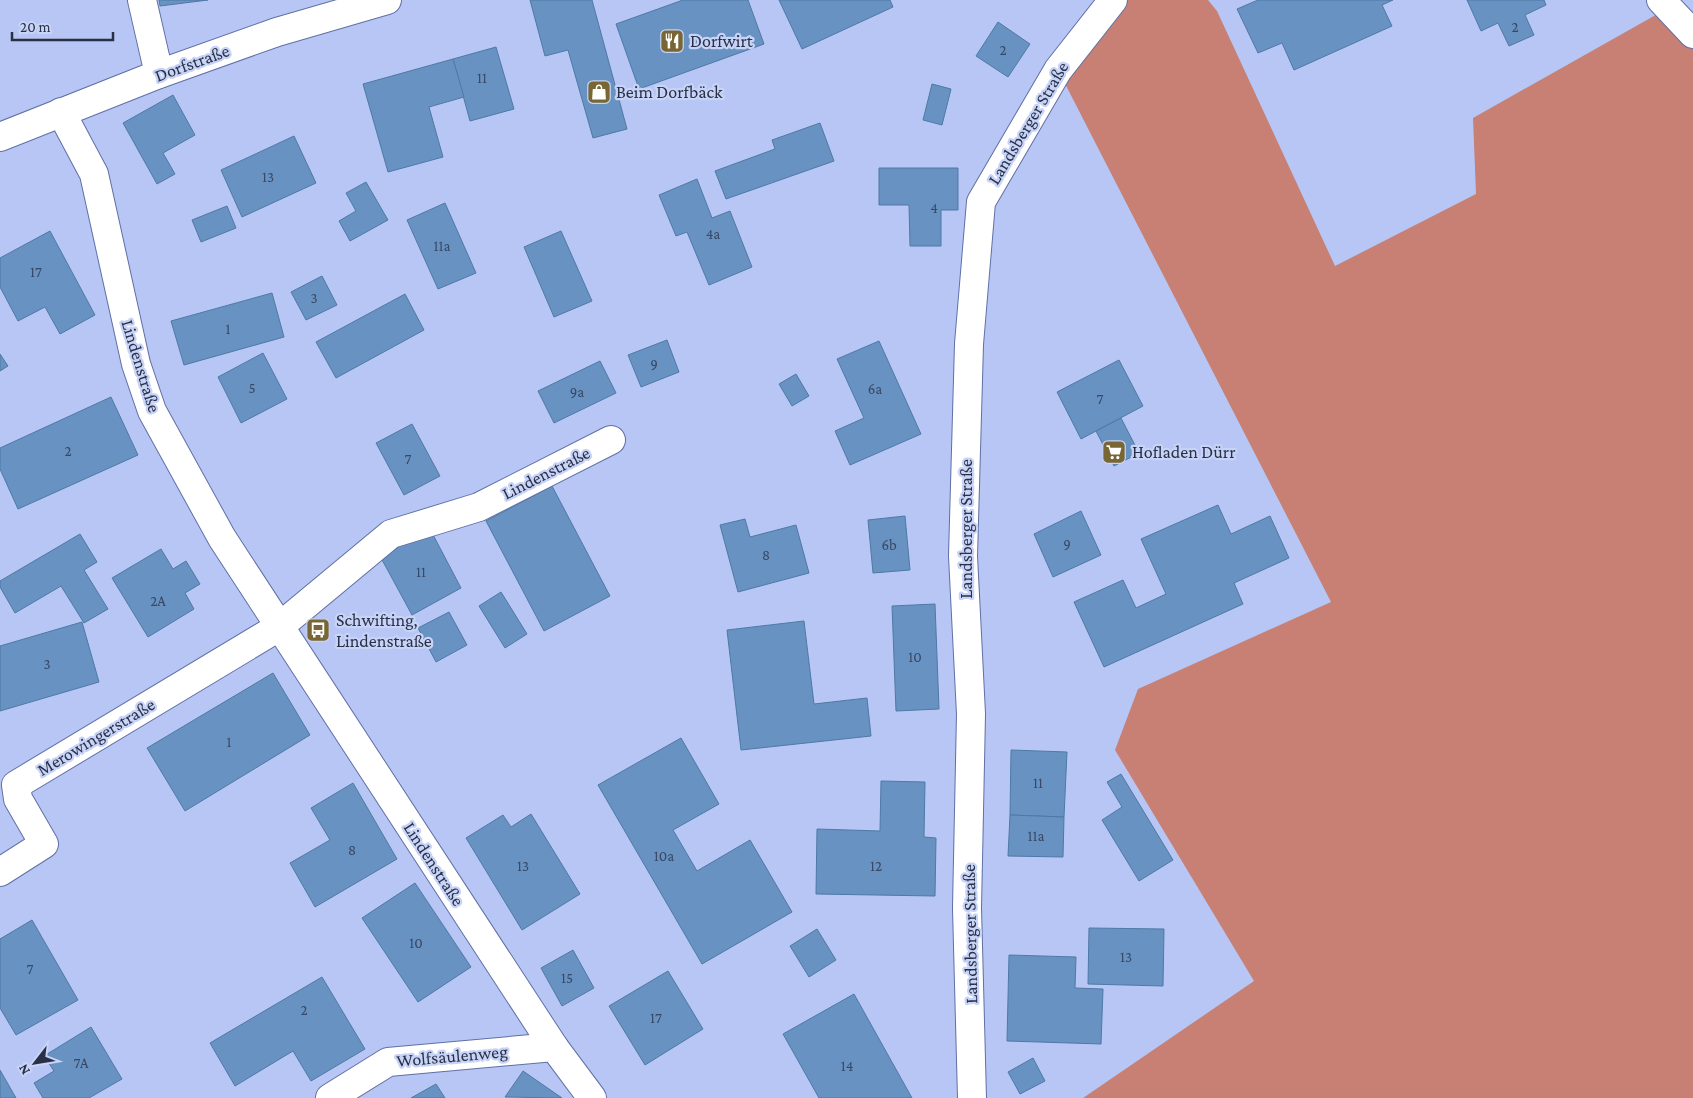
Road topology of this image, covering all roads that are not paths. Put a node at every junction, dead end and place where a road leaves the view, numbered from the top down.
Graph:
1 (142, 0) edge
2 (387, 0) edge
3 (1113, 0) edge
4 (1661, 0) edge
5 (1693, 34) edge
6 (159, 74) junction
7 (61, 112) junction
8 (0, 136) edge
9 (611, 440) dead end
10 (279, 627) junction
11 (0, 872) edge
12 (554, 1046) junction
13 (330, 1098) edge
14 (592, 1098) edge
15 (972, 1098) edge

1 - 6 street
2 - 6 street, Dorfstraße
3 - 15 street, Landsberger Straße
4 - 5 street
6 - 7 street, Dorfstraße
7 - 8 street, Dorfstraße
7 - 10 street, Lindenstraße
9 - 10 street, Lindenstraße
10 - 11 street, Merowingerstraße
10 - 12 street, Lindenstraße
12 - 13 street, Wolfsäulenweg
12 - 14 street, Lindenstraße

